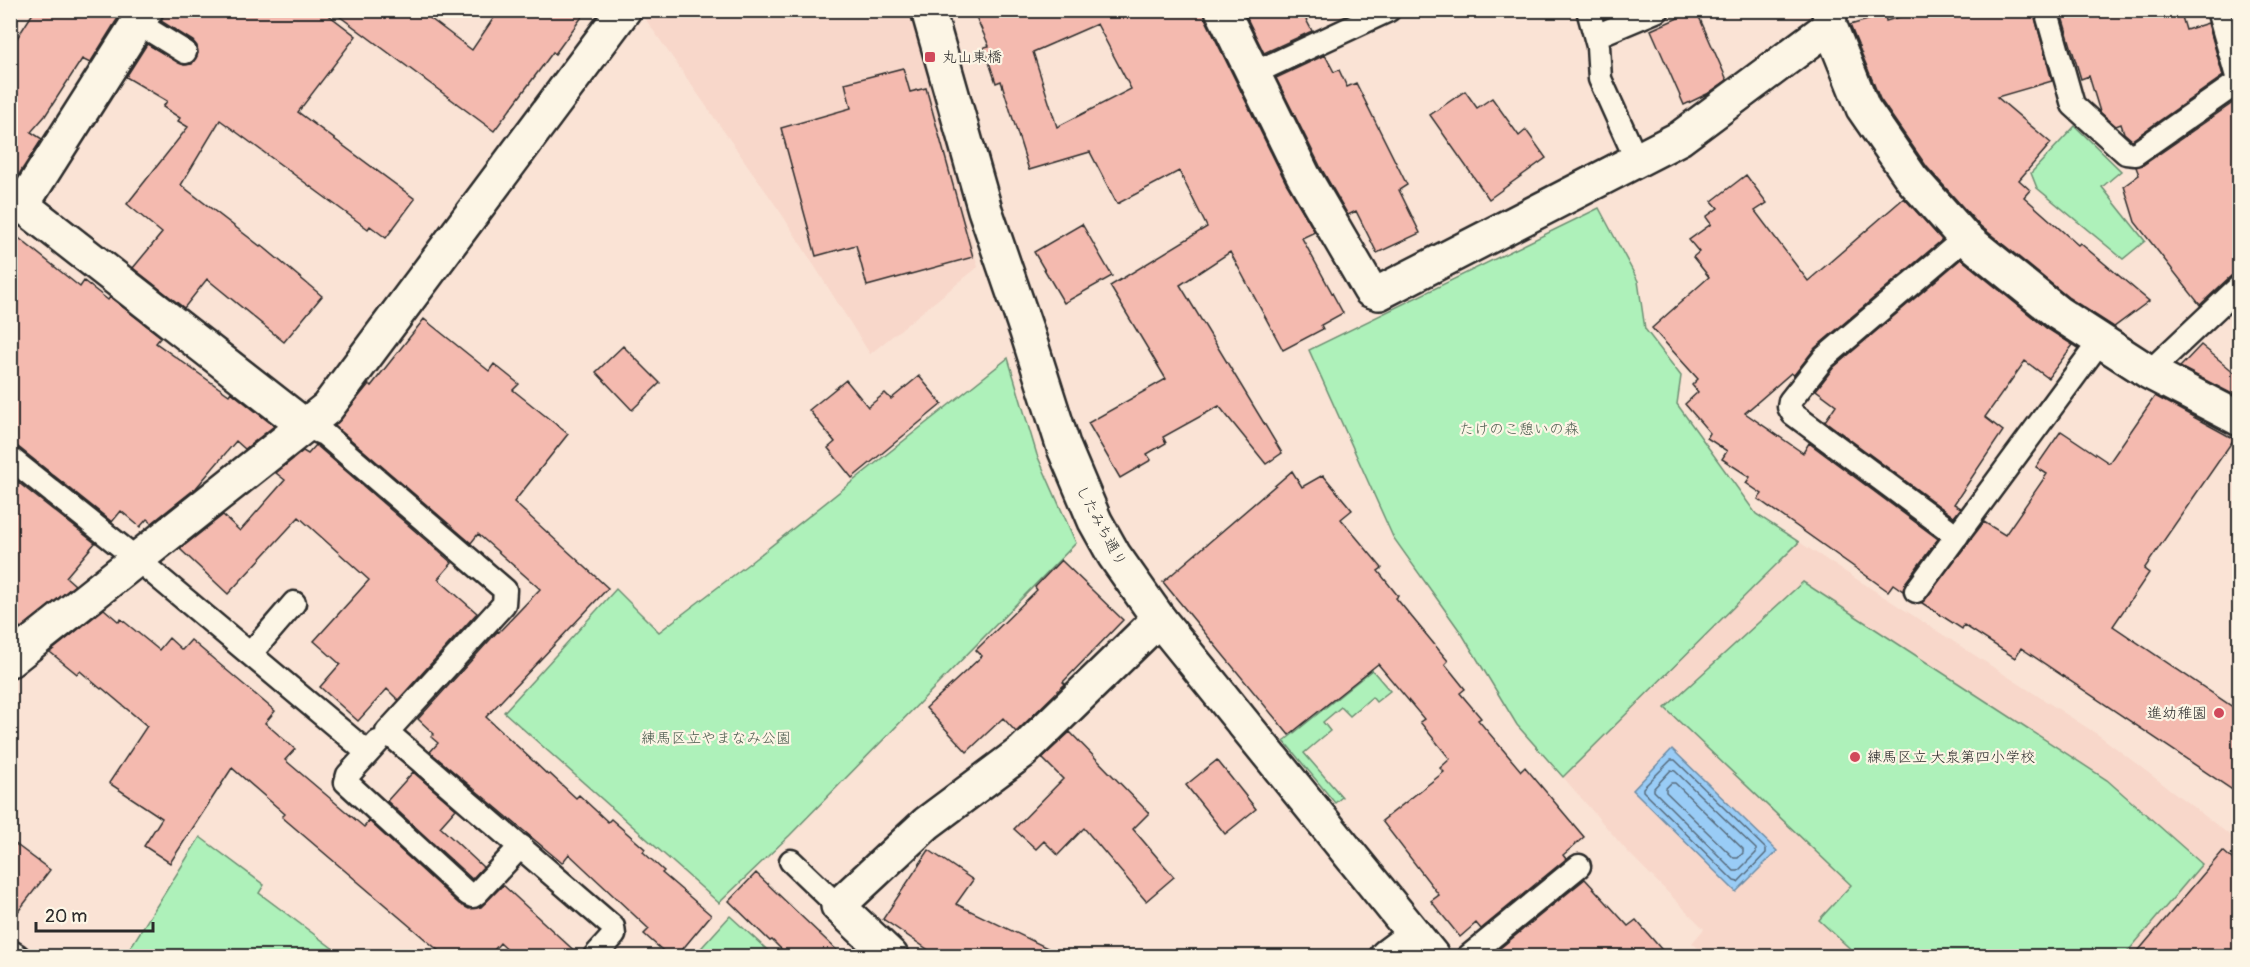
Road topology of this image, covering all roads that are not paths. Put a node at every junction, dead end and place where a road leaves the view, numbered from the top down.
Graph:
1 (624, 10) edge
2 (928, 10) edge
3 (1222, 10) edge
4 (1389, 10) edge
5 (1588, 10) edge
6 (1658, 10) edge
7 (2046, 10) edge
8 (2218, 10) edge
9 (142, 16) edge
10 (1830, 18) edge
11 (1596, 36) junction
12 (185, 52) dead end
13 (1252, 74) junction
14 (1636, 161) junction
15 (16, 202) edge
16 (1965, 238) junction
17 (2240, 286) edge
18 (2101, 340) junction
19 (2149, 372) junction
20 (2240, 418) edge
21 (305, 426) junction
22 (10, 458) edge
23 (1957, 536) junction
24 (138, 560) junction
25 (1916, 591) dead end
26 (294, 603) dead end
27 (1159, 619) junction
28 (13, 652) edge
29 (250, 654) junction
30 (387, 732) junction
31 (368, 753) junction
32 (521, 846) junction
33 (791, 861) dead end
34 (1579, 866) dead end
35 (838, 906) junction
36 (1423, 946) edge
37 (10, 951) edge
38 (18, 957) edge
39 (595, 957) edge
40 (891, 957) edge
41 (1387, 957) edge
42 (1469, 957) edge

1 - 21 street
2 - 27 street, したみち通り
3 - 13 street
4 - 13 lane
5 - 11 lane
6 - 11 lane
7 - 8 lane
9 - 12 lane
9 - 15 street
10 - 14 street
10 - 16 street
11 - 14 lane
13 - 14 street
15 - 21 street
16 - 18 street
16 - 23 lane
17 - 19 lane
18 - 19 street
18 - 23 lane
19 - 20 street
21 - 24 street
21 - 30 lane
22 - 24 lane
23 - 25 lane
24 - 28 street
24 - 29 lane
26 - 29 lane
27 - 35 street
27 - 36 street, したみち通り
29 - 31 lane
30 - 31 lane
30 - 32 lane
31 - 32 lane
32 - 39 lane
33 - 35 lane
34 - 42 lane
35 - 40 street
36 - 41 street
37 - 38 lane

